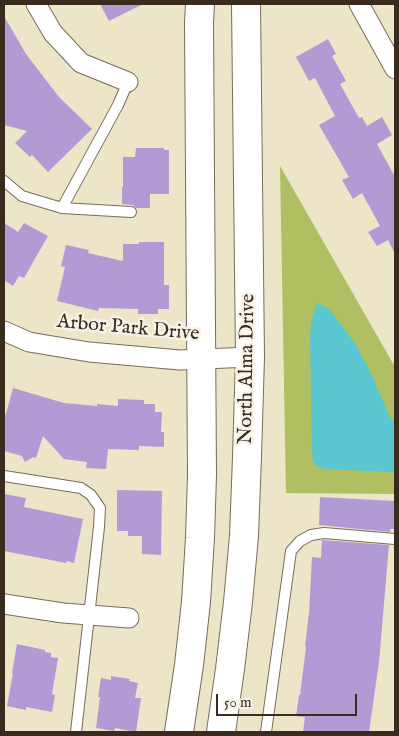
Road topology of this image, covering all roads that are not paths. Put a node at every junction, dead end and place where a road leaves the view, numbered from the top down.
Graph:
1 (36, 4) edge
2 (200, 4) edge
3 (246, 4) edge
4 (359, 4) edge
5 (395, 69) edge
6 (128, 82) joint
7 (4, 181) edge
8 (62, 208) junction
9 (131, 212) dead end
10 (4, 331) edge
11 (250, 357) junction
12 (202, 359) junction
13 (4, 476) edge
14 (395, 539) edge
15 (4, 604) edge
16 (90, 616) junction
17 (129, 618) dead end
18 (76, 732) edge
19 (179, 732) edge
20 (221, 732) edge
21 (266, 732) edge

1 - 6 street
2 - 12 main road
3 - 11 main road, North Alma Drive
4 - 5 street
6 - 8 lane
7 - 8 lane
8 - 9 lane
10 - 12 street, Arbor Park Drive
11 - 12 street, Arbor Park Drive
11 - 20 main road, North Alma Drive
12 - 19 main road
13 - 16 lane
14 - 21 lane
15 - 16 street
16 - 17 street
16 - 18 lane

